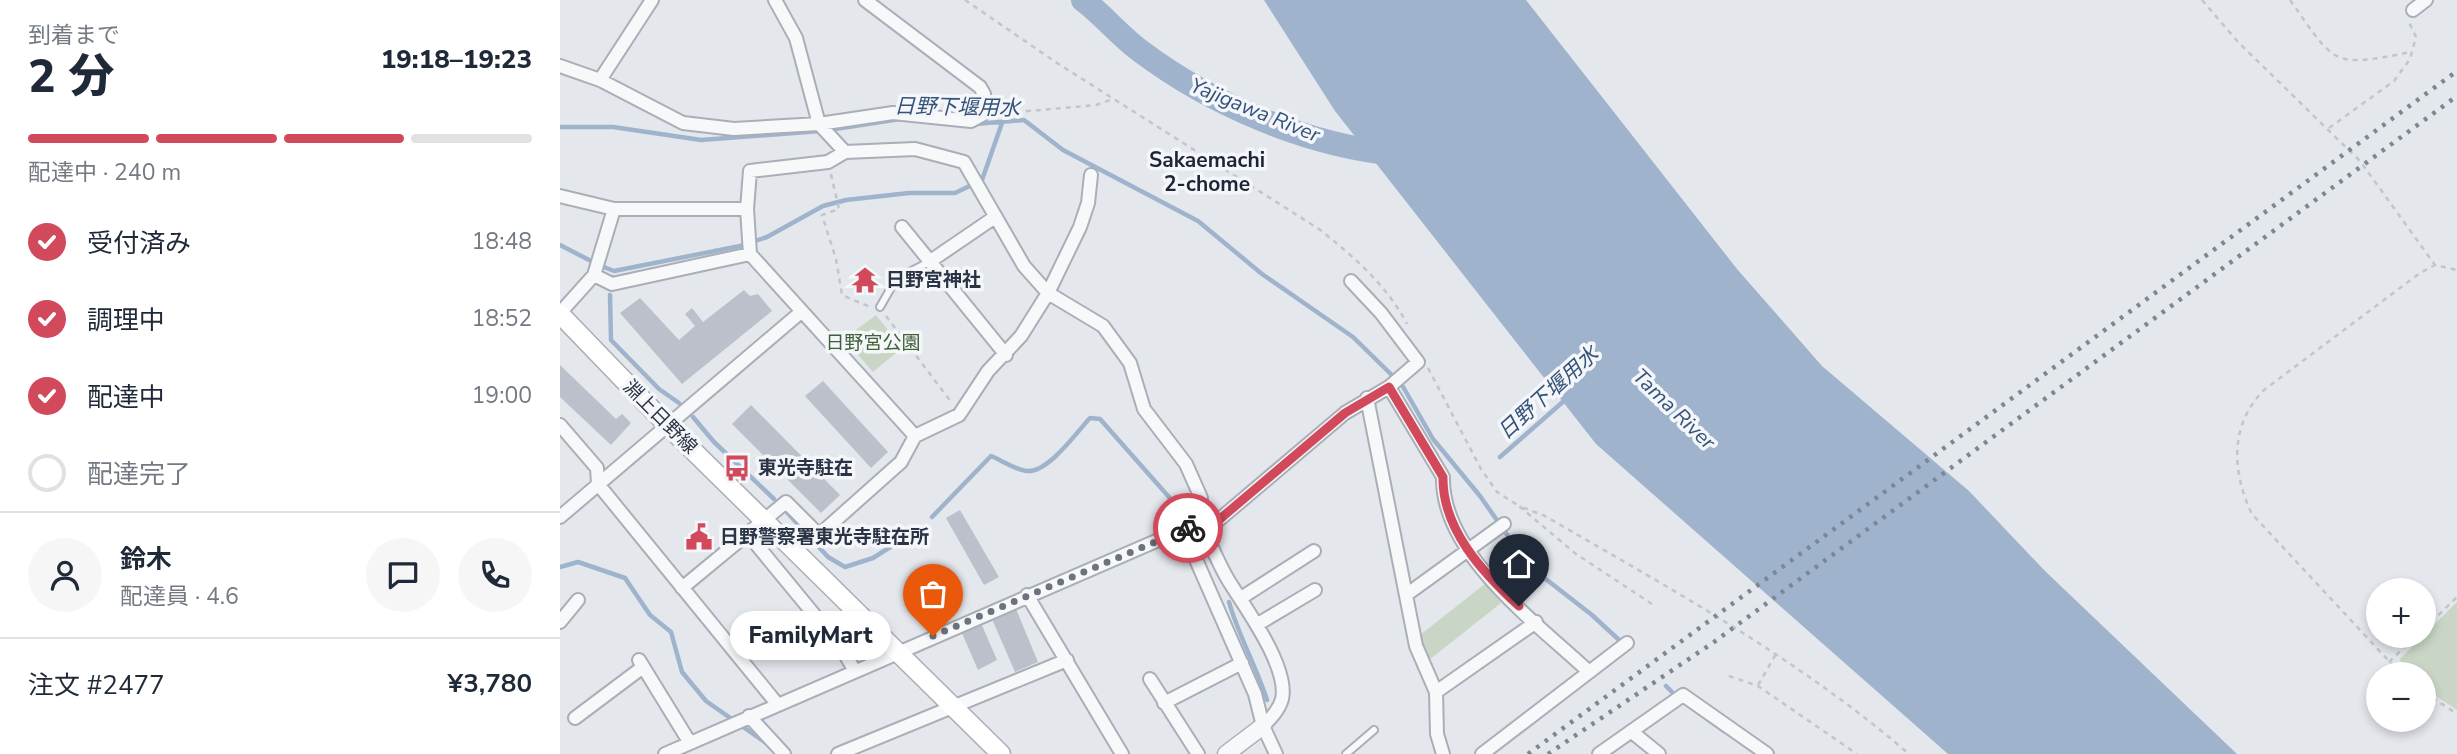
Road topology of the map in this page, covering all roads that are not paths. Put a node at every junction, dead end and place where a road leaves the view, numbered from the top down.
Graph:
1 (652, 0) edge
2 (775, 0) edge
3 (865, 0) edge
4 (2427, 0) edge
5 (2413, 10) road end
6 (560, 66) edge
7 (600, 80) junction
8 (820, 126) junction
9 (843, 150) junction
10 (1091, 175) dead end
11 (560, 196) edge
12 (614, 209) junction
13 (747, 209) junction
14 (995, 217) junction
15 (902, 227) dead end
16 (749, 246) junction
17 (932, 260) junction
18 (594, 275) junction
19 (1351, 281) dead end
20 (1048, 293) junction
21 (880, 307) road end
22 (801, 312) junction
23 (560, 314) edge
24 (1006, 355) junction
25 (1395, 382) junction
26 (1367, 398) junction
27 (666, 424) junction
28 (560, 425) edge
29 (915, 436) junction
30 (598, 484) junction
31 (560, 517) edge
32 (763, 519) junction
33 (1200, 522) junction
34 (1500, 527) dead end
35 (1182, 530) junction
36 (747, 533) junction
37 (1466, 550) junction
38 (1314, 551) dead end
39 (682, 588) junction
40 (1315, 590) dead end
41 (1027, 595) junction
42 (1406, 595) junction
43 (1241, 598) junction
44 (578, 600) dead end
45 (560, 622) edge
46 (1536, 622) junction
47 (1258, 624) junction
48 (1627, 643) dead end
49 (897, 652) junction
50 (1067, 660) junction
51 (1242, 663) junction
52 (855, 671) junction
53 (1589, 673) junction
54 (1150, 680) dead end
55 (1436, 692) junction
56 (1164, 703) junction
57 (778, 705) junction
58 (952, 706) junction
59 (575, 718) dead end
60 (741, 719) junction
61 (1263, 726) junction
62 (1374, 730) dead end
63 (1632, 732) junction
64 (690, 743) junction
65 (869, 749) edge
66 (665, 754) edge
67 (784, 754) edge
68 (838, 754) edge
69 (1001, 754) edge
70 (1122, 754) edge
71 (1198, 754) edge
72 (1226, 754) edge
73 (1276, 754) edge
74 (1346, 754) edge
75 (1443, 754) edge
76 (1482, 754) edge
77 (1599, 754) edge
78 (1659, 754) edge
79 (1767, 754) edge

1 - 7 street
2 - 8 street
3 - 8 street
4 - 5 street
6 - 7 street
7 - 8 street
8 - 9 street
9 - 13 street
9 - 14 street
10 - 20 street
11 - 12 street
12 - 13 street
12 - 18 street
13 - 16 street
14 - 17 street
14 - 20 street
15 - 17 street
16 - 18 street
16 - 22 street
17 - 21 lane
17 - 24 street
18 - 23 street
19 - 25 street
20 - 24 street
20 - 33 street
22 - 27 street
22 - 29 street
23 - 27 main road, 淵上日野線
24 - 29 street
25 - 26 street
25 - 37 street
26 - 33 street
26 - 42 street
27 - 30 street
27 - 32 main road, 淵上日野線
28 - 30 street
29 - 32 street
30 - 31 street
30 - 39 street
32 - 36 street
32 - 49 main road, 淵上日野線
33 - 35 street
33 - 43 street
34 - 37 street
35 - 41 street
35 - 51 street
36 - 39 street
36 - 52 street
37 - 42 street
37 - 46 street
38 - 43 street
39 - 57 street
40 - 47 street
41 - 49 street
41 - 50 street
42 - 55 street
43 - 47 street
44 - 45 street
46 - 53 street
46 - 55 street
47 - 61 street
48 - 53 street
49 - 52 street
49 - 58 main road, 淵上日野線
50 - 58 street
50 - 70 street
51 - 56 street
51 - 61 street
52 - 57 street
53 - 76 street
54 - 56 street
55 - 75 street
56 - 71 street
57 - 60 street
58 - 65 street
58 - 69 main road, 淵上日野線
59 - 64 street
60 - 64 street
60 - 67 street
61 - 72 street
61 - 73 street
62 - 74 lane
63 - 77 street
63 - 78 street
63 - 79 street
64 - 66 street
65 - 68 street

